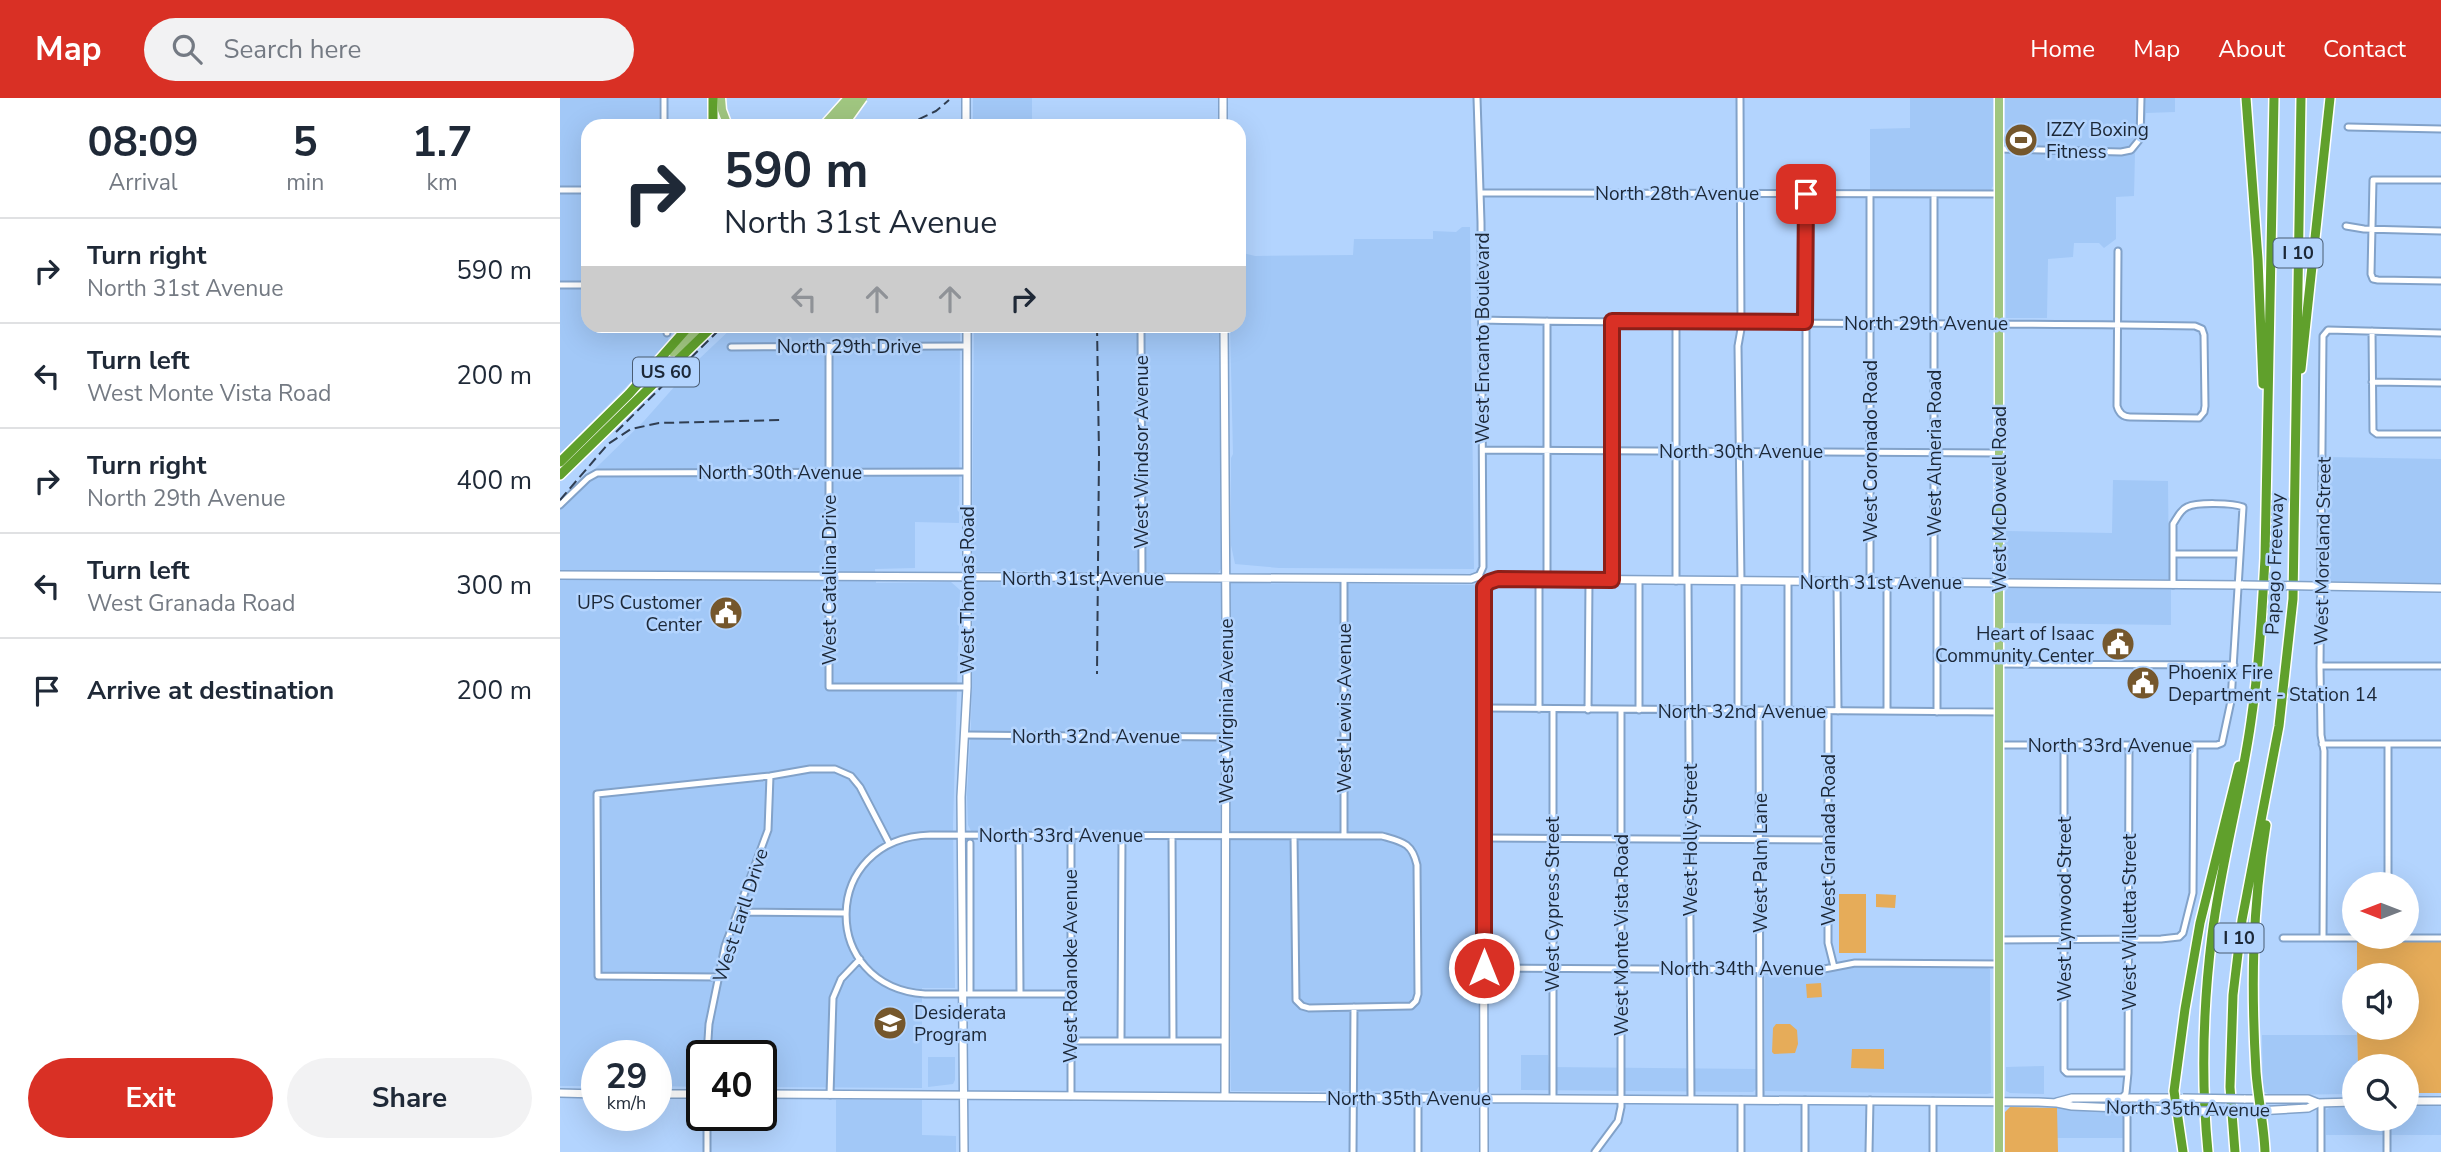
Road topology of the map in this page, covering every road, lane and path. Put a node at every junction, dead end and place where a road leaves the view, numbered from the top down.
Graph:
1 (664, 98) edge
2 (713, 98) edge
3 (721, 98) edge
4 (848, 98) edge
5 (854, 98) edge
6 (863, 98) edge
7 (966, 98) edge
8 (1223, 98) edge
9 (1477, 98) edge
10 (1740, 98) edge
11 (1999, 98) edge
12 (2141, 98) edge
13 (2246, 98) edge
14 (2272, 98) edge
15 (2301, 98) edge
16 (2330, 98) edge
17 (664, 119) edge
18 (713, 119) edge
19 (725, 119) edge
20 (829, 119) edge
21 (839, 119) edge
22 (848, 119) edge
23 (966, 119) edge
24 (1223, 119) edge
25 (2348, 127) dead end
26 (2441, 129) edge
27 (1999, 149) junction
28 (2441, 180) edge
29 (560, 190) edge
30 (581, 190) edge
31 (1481, 193) junction
32 (1741, 193) junction
33 (1806, 194) junction
34 (1870, 194) junction
35 (1934, 194) junction
36 (1999, 194) junction
37 (2346, 226) dead end
38 (2371, 229) junction
39 (2441, 231) edge
40 (2118, 251) dead end
41 (2441, 281) edge
42 (560, 285) edge
43 (581, 285) edge
44 (1482, 320) junction
45 (1547, 321) junction
46 (1612, 321) junction
47 (1676, 322) junction
48 (1741, 322) junction
49 (1805, 322) junction
50 (1870, 323) junction
51 (1934, 323) junction
52 (1999, 323) junction
53 (2119, 326) junction
54 (2372, 331) junction
55 (2441, 332) edge
56 (683, 333) edge
57 (688, 333) edge
58 (698, 333) edge
59 (706, 333) edge
60 (967, 333) edge
61 (1141, 333) edge
62 (1224, 333) edge
63 (829, 346) junction
64 (967, 346) junction
65 (731, 347) dead end
66 (2372, 382) junction
67 (2441, 383) edge
68 (629, 394) junction
69 (2296, 408) junction
70 (618, 417) junction
71 (2441, 434) edge
72 (2267, 438) junction
73 (1483, 450) junction
74 (1547, 451) junction
75 (1612, 451) junction
76 (1676, 451) junction
77 (1740, 452) junction
78 (1805, 452) junction
79 (1870, 452) junction
80 (1934, 452) junction
81 (1999, 453) junction
82 (561, 467) edge
83 (829, 472) junction
84 (967, 472) junction
85 (560, 505) edge
86 (2173, 554) junction
87 (2239, 554) junction
88 (560, 575) edge
89 (828, 576) junction
90 (1479, 576) joint
91 (967, 577) junction
92 (1142, 578) junction
93 (1226, 578) junction
94 (1344, 579) junction
95 (1543, 580) junction
96 (1589, 580) junction
97 (1612, 580) junction
98 (1639, 581) junction
99 (1676, 581) junction
100 (1688, 581) junction
101 (1740, 581) junction
102 (1788, 582) junction
103 (1806, 582) junction
104 (1837, 582) junction
105 (1870, 582) junction
106 (1887, 582) junction
107 (1936, 582) junction
108 (1999, 582) junction
109 (2173, 585) junction
110 (2241, 585) junction
111 (2318, 586) junction
112 (2441, 588) edge
113 (1999, 664) junction
114 (2234, 665) junction
115 (2320, 666) junction
116 (2441, 666) edge
117 (967, 687) junction
118 (1484, 708) junction
119 (1539, 709) junction
120 (1553, 710) junction
121 (1588, 710) junction
122 (1621, 710) junction
123 (1639, 710) junction
124 (1689, 710) junction
125 (1738, 711) junction
126 (1759, 711) junction
127 (1788, 711) junction
128 (1828, 711) junction
129 (1838, 711) junction
130 (1887, 712) junction
131 (1937, 712) junction
132 (1999, 712) junction
133 (2251, 721) junction
134 (2279, 726) junction
135 (966, 734) junction
136 (1226, 737) junction
137 (2322, 744) junction
138 (2388, 744) junction
139 (2441, 744) edge
140 (1999, 745) junction
141 (2064, 745) junction
142 (2129, 745) junction
143 (2194, 745) junction
144 (770, 776) junction
145 (961, 835) junction
146 (1020, 835) junction
147 (1071, 835) junction
148 (1122, 836) junction
149 (1172, 836) junction
150 (1226, 836) junction
151 (1294, 836) junction
152 (1345, 836) junction
153 (1484, 838) junction
154 (1552, 839) junction
155 (1621, 839) junction
156 (1690, 839) junction
157 (1759, 840) junction
158 (1828, 840) junction
159 (889, 843) junction
160 (970, 843) dead end
161 (966, 854) junction
162 (2388, 872) edge
163 (739, 912) junction
164 (845, 913) junction
165 (2283, 938) dead end
166 (2323, 938) junction
167 (2342, 938) edge
168 (2419, 938) edge
169 (2441, 938) edge
170 (2129, 939) junction
171 (1999, 940) junction
172 (2064, 940) junction
173 (860, 959) junction
174 (1999, 964) junction
175 (1834, 967) junction
176 (1484, 968) junction
177 (1552, 968) junction
178 (1621, 968) junction
179 (1690, 969) junction
180 (1760, 970) junction
181 (717, 978) junction
182 (966, 993) junction
183 (1020, 993) junction
184 (1069, 994) junction
185 (1354, 1007) junction
186 (708, 1040) edge
187 (1070, 1041) junction
188 (1121, 1041) junction
189 (1173, 1041) junction
190 (1225, 1041) junction
191 (2128, 1073) junction
192 (560, 1093) edge
193 (581, 1094) edge
194 (777, 1094) edge
195 (831, 1095) junction
196 (963, 1095) junction
197 (1071, 1096) junction
198 (1225, 1097) junction
199 (1354, 1097) junction
200 (1418, 1098) junction
201 (1484, 1098) junction
202 (2122, 1098) junction
203 (2179, 1098) junction
204 (1553, 1099) junction
205 (1622, 1099) junction
206 (1691, 1099) junction
207 (2256, 1099) junction
208 (1741, 1100) junction
209 (1760, 1100) junction
210 (1805, 1100) junction
211 (1870, 1100) junction
212 (1933, 1101) junction
213 (2419, 1101) edge
214 (2441, 1101) edge
215 (1999, 1102) junction
216 (2342, 1102) edge
217 (2057, 1103) junction
218 (2319, 1103) junction
219 (2127, 1109) junction
220 (2180, 1111) junction
221 (2258, 1111) junction
222 (707, 1131) edge
223 (2387, 1131) edge
224 (707, 1152) edge
225 (964, 1152) edge
226 (1353, 1152) edge
227 (1418, 1152) edge
228 (1484, 1152) edge
229 (1595, 1152) edge
230 (1741, 1152) edge
231 (1805, 1152) edge
232 (1869, 1152) edge
233 (1933, 1152) edge
234 (1999, 1152) edge
235 (2127, 1152) edge
236 (2183, 1152) edge
237 (2208, 1152) edge
238 (2235, 1152) edge
239 (2265, 1152) edge
240 (2321, 1152) edge
241 (2387, 1152) edge

1 - 17 street
2 - 18 highway
3 - 19 main road
4 - 20 main road, bridge
5 - 21 main road, bridge
6 - 22 main road, bridge
7 - 23 street
8 - 24 street
9 - 31 street, West Encanto Boulevard
10 - 32 street
11 - 27 main road, West McDowell Road
12 - 27 street
13 - 72 highway
14 - 72 highway, Papago Freeway / I 10
15 - 69 highway, Papago Freeway / I 10
16 - 69 highway
25 - 26 street
27 - 36 main road, West McDowell Road
28 - 38 street
29 - 30 street
31 - 32 street, North 28th Avenue
31 - 44 street, West Encanto Boulevard
32 - 33 street, North 28th Avenue
32 - 48 street
33 - 34 street, North 28th Avenue
33 - 49 street
34 - 35 street, North 28th Avenue
34 - 50 street, West Coronado Road
35 - 36 street, North 28th Avenue
35 - 51 street, West Almeria Road
36 - 52 main road, West McDowell Road
37 - 38 street
38 - 39 street
38 - 41 street
40 - 53 street
42 - 43 street
44 - 45 street, North 29th Avenue
44 - 73 street, West Encanto Boulevard
45 - 46 street, North 29th Avenue
45 - 74 street
46 - 47 street, North 29th Avenue
46 - 75 street
47 - 48 street, North 29th Avenue
47 - 76 street
48 - 49 street, North 29th Avenue
48 - 77 street
49 - 50 street, North 29th Avenue
49 - 78 street
50 - 51 street, North 29th Avenue
50 - 79 street, West Coronado Road
51 - 52 street, North 29th Avenue
51 - 80 street, West Almeria Road
52 - 53 street, North 29th Avenue
52 - 81 main road, West McDowell Road
53 - 53 street, North 29th Avenue
54 - 55 street
54 - 66 street
54 - 111 street, West Moreland Street
56 - 68 highway, US 60
57 - 68 main road
58 - 70 main road
59 - 70 highway, US 60
60 - 64 street, West Thomas Road
61 - 92 street, West Windsor Avenue
62 - 93 street, West Virginia Avenue
63 - 64 street, North 29th Drive
63 - 65 street, North 29th Drive
63 - 83 street, West Catalina Drive
64 - 84 street, West Thomas Road
66 - 67 street
66 - 71 street
68 - 82 highway, US 60
69 - 134 highway, Papago Freeway / I 10
70 - 82 highway, US 60
72 - 133 highway, Papago Freeway / I 10
73 - 74 street, North 30th Avenue
73 - 90 street, West Encanto Boulevard
74 - 75 street, North 30th Avenue
74 - 95 street
75 - 76 street, North 30th Avenue
75 - 97 street
76 - 77 street, North 30th Avenue
76 - 99 street
77 - 78 street, North 30th Avenue
77 - 101 street
78 - 79 street, North 30th Avenue
78 - 103 street
79 - 80 street, North 30th Avenue
79 - 105 street, West Coronado Road
80 - 81 street, North 30th Avenue
80 - 107 street, West Almeria Road
81 - 108 main road, West McDowell Road
83 - 84 street, North 30th Avenue
83 - 85 street, North 30th Avenue
83 - 89 street, West Catalina Drive
84 - 91 street, West Thomas Road
86 - 87 street
86 - 87 street
86 - 109 street
87 - 110 street
88 - 89 street, North 31st Avenue
89 - 91 street, North 31st Avenue
89 - 117 street, West Catalina Drive
90 - 94 street, North 31st Avenue
91 - 92 street, North 31st Avenue
91 - 117 street, West Thomas Road
92 - 93 street, North 31st Avenue
93 - 94 street, North 31st Avenue
93 - 136 street, West Virginia Avenue
94 - 152 street, West Lewis Avenue
95 - 96 street, North 31st Avenue
95 - 118 street, North 31st Avenue
95 - 119 street
96 - 97 street, North 31st Avenue
96 - 121 street
97 - 98 street, North 31st Avenue
98 - 99 street, North 31st Avenue
98 - 123 street
99 - 100 street, North 31st Avenue
100 - 101 street, North 31st Avenue
100 - 124 street, West Holly Street
101 - 102 street, North 31st Avenue
101 - 125 street
102 - 103 street, North 31st Avenue
102 - 127 street
103 - 104 street, North 31st Avenue
104 - 105 street, North 31st Avenue
104 - 129 street
105 - 106 street, North 31st Avenue
106 - 107 street, North 31st Avenue
106 - 130 street
107 - 108 street, North 31st Avenue
107 - 131 street, West Almeria Road
108 - 109 street, North 31st Avenue
108 - 113 main road, West McDowell Road
109 - 110 street, North 31st Avenue
110 - 111 street, North 31st Avenue, bridge
110 - 114 street
111 - 112 street, North 31st Avenue
111 - 115 street, West Moreland Street
113 - 114 street
113 - 132 main road, West McDowell Road
114 - 143 street, North 33rd Avenue
115 - 116 street
115 - 137 street, West Moreland Street
117 - 135 street, West Thomas Road
118 - 119 street, North 32nd Avenue
118 - 153 street
119 - 120 street, North 32nd Avenue
120 - 121 street, North 32nd Avenue
120 - 154 street, West Cypress Street
121 - 122 street, North 32nd Avenue
122 - 123 street, North 32nd Avenue
122 - 155 street, West Monte Vista Road
123 - 124 street, North 32nd Avenue
124 - 125 street, North 32nd Avenue
124 - 156 street, West Holly Street
125 - 126 street, North 32nd Avenue
126 - 127 street, North 32nd Avenue
126 - 157 street, West Palm Lane
127 - 128 street, North 32nd Avenue
128 - 129 street, North 32nd Avenue
128 - 158 street, West Granada Road
129 - 130 street, North 32nd Avenue
130 - 131 street, North 32nd Avenue
131 - 132 street, North 32nd Avenue
132 - 140 main road, West McDowell Road
133 - 203 highway
133 - 237 highway, Papago Freeway / I 10
134 - 207 highway
134 - 238 highway, Papago Freeway / I 10
135 - 136 street, North 32nd Avenue
135 - 145 street, West Thomas Road
136 - 150 street, West Virginia Avenue
137 - 138 street
137 - 166 street, West Moreland Street
138 - 139 street
138 - 162 street
140 - 141 street, North 33rd Avenue
140 - 171 main road, West McDowell Road
141 - 142 street, North 33rd Avenue
141 - 172 street, West Lynwood Street
142 - 143 street, North 33rd Avenue
142 - 170 street, West Willetta Street
143 - 170 street
144 - 159 street
144 - 163 street, West Earll Drive
144 - 181 street
145 - 146 street, North 33rd Avenue
145 - 159 street, North 33rd Avenue
145 - 161 street, West Thomas Road
146 - 147 street, North 33rd Avenue
146 - 183 street
147 - 148 street, North 33rd Avenue
147 - 184 street, West Roanoke Avenue
148 - 149 street, North 33rd Avenue
148 - 188 street
149 - 150 street, North 33rd Avenue
149 - 189 street
150 - 151 street, North 33rd Avenue
150 - 190 street, West Virginia Avenue
151 - 152 street, North 33rd Avenue
151 - 185 street
152 - 185 street, North 33rd Avenue
153 - 154 street
153 - 176 street
154 - 155 street
154 - 177 street, West Cypress Street
155 - 156 street
155 - 178 street, West Monte Vista Road
156 - 157 street
156 - 179 street, West Holly Street
157 - 158 street
157 - 180 street, West Palm Lane
158 - 175 street, West Granada Road
159 - 164 street
160 - 161 street, West Thomas Road
161 - 182 street, West Thomas Road
163 - 164 street
163 - 181 street, West Earll Drive
164 - 173 street
165 - 166 street
166 - 167 street
168 - 169 street
170 - 172 street
170 - 191 street, West Willetta Street
171 - 172 street
171 - 174 main road, West McDowell Road
172 - 191 street, West Lynwood Street
173 - 182 street
173 - 195 street
174 - 175 street, North 34th Avenue
174 - 215 main road, West McDowell Road
175 - 180 street, North 34th Avenue
176 - 177 street, North 34th Avenue
176 - 201 street
177 - 178 street, North 34th Avenue
177 - 204 street, West Cypress Street
178 - 179 street, North 34th Avenue
178 - 205 street, West Monte Vista Road
179 - 180 street, North 34th Avenue
179 - 206 street, West Holly Street
180 - 209 street, West Palm Lane
181 - 186 street, West Earll Drive
182 - 183 street
182 - 196 street, West Thomas Road
183 - 184 street
184 - 187 street, West Roanoke Avenue
185 - 199 street
187 - 188 street
187 - 197 street, West Roanoke Avenue
188 - 189 street
189 - 190 street
190 - 198 street, West Virginia Avenue
191 - 202 street, West Willetta Street
192 - 193 street
194 - 195 street, North 35th Avenue
195 - 196 street, North 35th Avenue
196 - 197 street, North 35th Avenue
196 - 225 street, West Thomas Road
197 - 198 street, North 35th Avenue
198 - 199 street, North 35th Avenue
199 - 200 street, North 35th Avenue
199 - 226 street
200 - 201 street, North 35th Avenue
200 - 227 street
201 - 204 street, North 35th Avenue
201 - 228 street
202 - 203 street, North 35th Avenue
202 - 217 street, North 35th Avenue
203 - 207 street, North 35th Avenue, bridge
203 - 220 highway
204 - 205 street, North 35th Avenue
205 - 206 street, North 35th Avenue
205 - 229 street, West Monte Vista Road
206 - 208 street, North 35th Avenue
207 - 218 street, North 35th Avenue
207 - 221 highway
208 - 209 street, North 35th Avenue
208 - 230 street
209 - 210 street, North 35th Avenue
210 - 211 street, North 35th Avenue
210 - 231 street
211 - 212 street, North 35th Avenue
211 - 232 street
212 - 215 street, North 35th Avenue
212 - 233 street
213 - 214 street
215 - 217 street, North 35th Avenue
215 - 234 main road, West McDowell Road
216 - 218 street, North 35th Avenue
217 - 219 street, North 35th Avenue
218 - 221 street, North 35th Avenue
218 - 240 street
219 - 220 street, North 35th Avenue
219 - 235 street
220 - 221 street, North 35th Avenue, bridge
220 - 236 highway
221 - 239 highway
222 - 224 street
223 - 241 street

